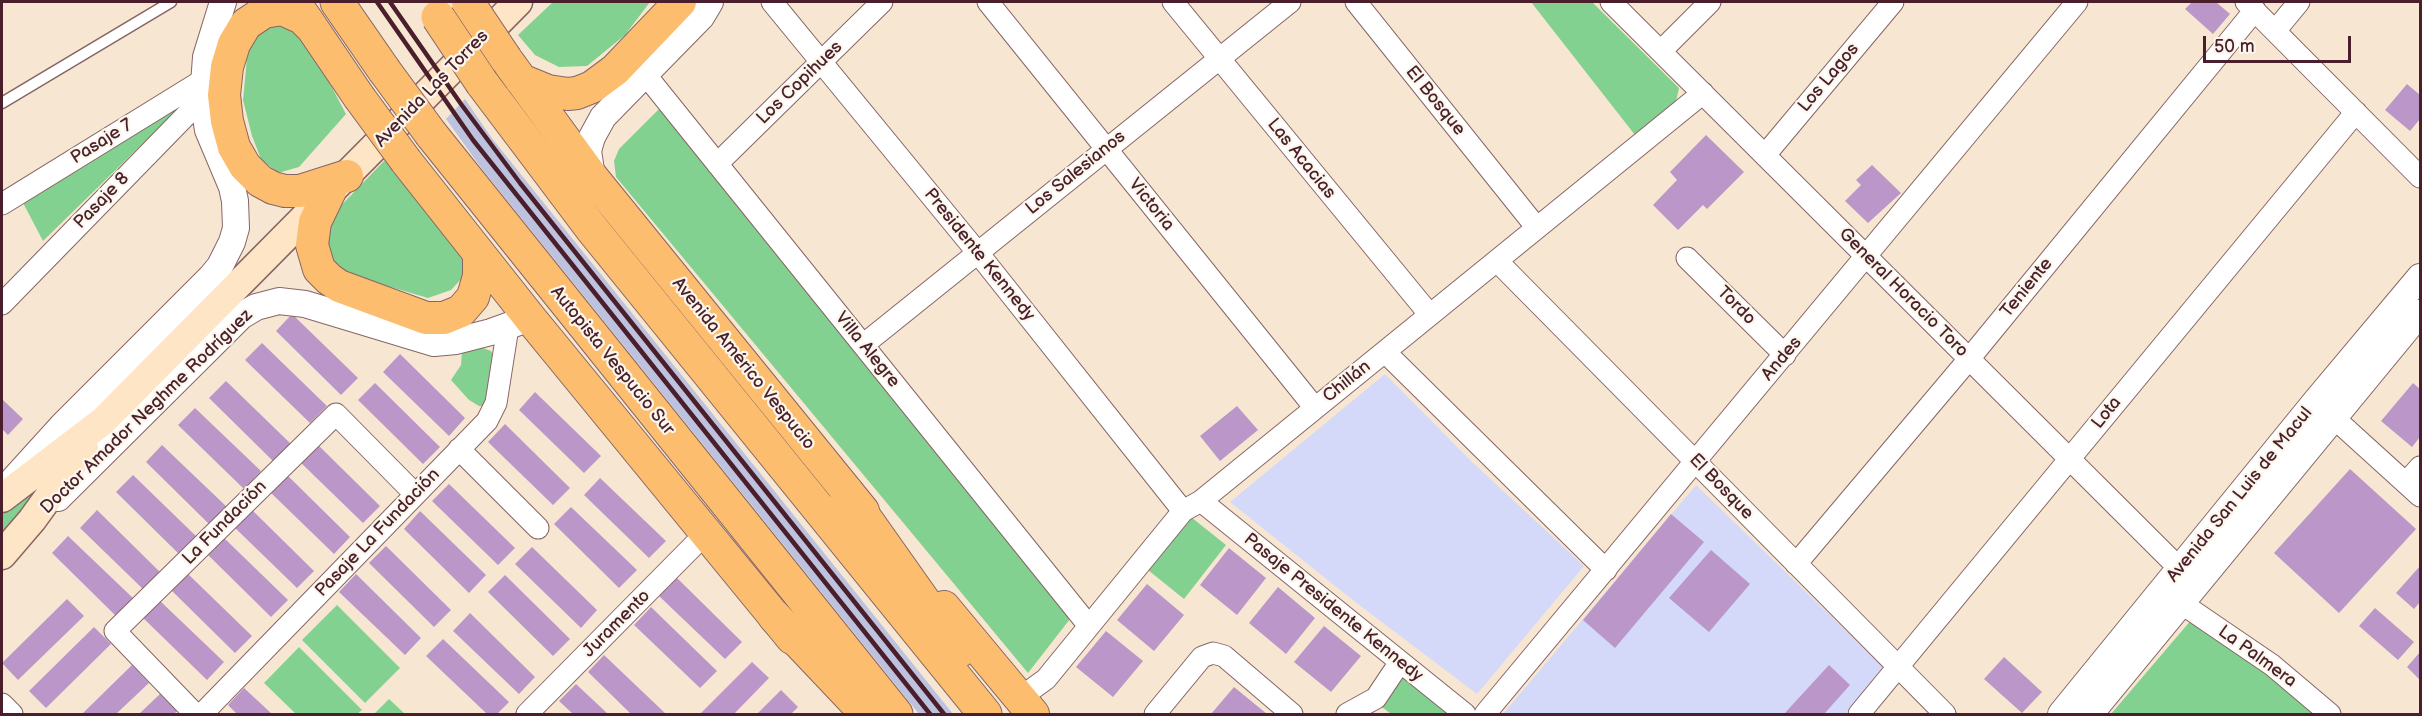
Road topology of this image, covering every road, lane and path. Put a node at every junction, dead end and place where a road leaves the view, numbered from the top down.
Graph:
1 (171, 2) edge
2 (223, 2) edge
3 (295, 2) edge
4 (337, 2) edge
5 (468, 2) edge
6 (518, 2) edge
7 (772, 2) edge
8 (882, 2) edge
9 (988, 2) edge
10 (1173, 2) edge
11 (1290, 2) edge
12 (1356, 2) edge
13 (1611, 2) edge
14 (1710, 2) edge
15 (1893, 2) edge
16 (2078, 2) edge
17 (2299, 2) edge
18 (704, 3) edge
19 (2251, 6) edge
20 (433, 9) edge
21 (312, 28) junction
22 (2275, 31) junction
23 (1661, 51) junction
24 (1220, 58) junction
25 (822, 61) junction
26 (513, 70) junction
27 (645, 74) junction
28 (203, 89) junction
29 (1703, 93) junction
30 (2, 104) edge
31 (2356, 112) junction
32 (1106, 149) junction
33 (1765, 155) junction
34 (717, 164) junction
35 (592, 177) junction
36 (2421, 177) edge
37 (338, 184) junction
38 (2, 204) edge
39 (1538, 228) junction
40 (978, 252) junction
41 (479, 254) junction
42 (1866, 257) junction
43 (1687, 258) dead end
44 (1497, 261) junction
45 (2421, 277) edge
46 (2, 304) edge
47 (2421, 313) edge
48 (1430, 315) junction
49 (519, 323) junction
50 (863, 345) junction
51 (1385, 352) junction
52 (1785, 355) junction
53 (1969, 359) junction
54 (1315, 408) junction
55 (2325, 410) junction
56 (103, 421) junction
57 (459, 449) junction
58 (2070, 459) junction
59 (1696, 462) junction
60 (2416, 482) edge
61 (846, 491) joint
62 (2, 492) edge
63 (415, 494) junction
64 (2, 498) edge
65 (1192, 506) junction
66 (538, 528) dead end
67 (706, 533) junction
68 (9, 548) edge
69 (1796, 564) junction
70 (1606, 570) junction
71 (2186, 586) junction
72 (775, 617) junction
73 (1089, 627) junction
74 (1400, 662) junction
75 (1898, 667) junction
76 (2, 704) edge
77 (1018, 709) edge
78 (12, 714) edge
79 (195, 714) edge
80 (202, 714) edge
81 (527, 714) edge
82 (851, 714) edge
83 (867, 714) edge
84 (896, 714) edge
85 (985, 714) edge
86 (1155, 714) edge
87 (1292, 714) edge
88 (1347, 714) edge
89 (1465, 714) edge
90 (1485, 714) edge
91 (1859, 714) edge
92 (1945, 714) edge
93 (2061, 714) edge
94 (2090, 714) edge
95 (2330, 714) edge

1 - 30 lane
2 - 28 street
3 - 21 main road
4 - 84 highway, Autopista Vespucio Sur, bridge
5 - 26 main road, Avenida Américo Vespucio, bridge
6 - 37 main road, Avenida Las Torres
7 - 25 street, Presidente Kennedy
8 - 25 street, Los Copihues
9 - 32 street, Victoria
10 - 24 street, Las Acacias
11 - 24 street, Los Salesianos
12 - 39 street, El Bosque
13 - 23 street, General Horacio Toro
14 - 23 street
15 - 33 street, Los Lagos
16 - 42 street, Andes
17 - 22 street
18 - 26 main road
18 - 27 street
19 - 22 street
19 - 53 street, Teniente
20 - 85 highway, bridge
21 - 37 main road
21 - 41 main road, bridge
22 - 31 street
23 - 29 street, General Horacio Toro
24 - 32 street, Los Salesianos
24 - 48 street, Las Acacias
25 - 34 street, Los Copihues
25 - 40 street, Presidente Kennedy
26 - 35 main road, Avenida Américo Vespucio
27 - 34 street, Villa Alegre
27 - 35 street
28 - 38 street, Pasaje 7
28 - 46 street, Pasaje 8
28 - 62 street
29 - 33 street, General Horacio Toro
29 - 39 street, Chillán
31 - 36 street
31 - 58 street, Lota
32 - 40 street, Los Salesianos
32 - 54 street, Victoria
33 - 42 street, General Horacio Toro
34 - 50 street, Villa Alegre
35 - 61 main road, Avenida Américo Vespucio
37 - 41 main road
37 - 56 main road, Doctor Amador Neghme Rodríguez
39 - 44 street, Chillán
40 - 50 street, Los Salesianos
40 - 65 street, Presidente Kennedy
41 - 49 main road
42 - 52 street, Andes
42 - 53 street, General Horacio Toro
43 - 52 street, Tordo
44 - 48 street, Chillán
44 - 59 street, El Bosque
45 - 55 street, Avenida San Luis de Macul
47 - 55 street, Avenida San Luis de Macul
48 - 51 street, Chillán
49 - 57 street, Pasaje La Fundación
49 - 67 main road
49 - 68 street, Doctor Amador Neghme Rodríguez
50 - 73 street, Villa Alegre
51 - 54 street, Chillán
51 - 70 street
52 - 59 street, Andes
53 - 58 street, General Horacio Toro
53 - 69 street, Teniente
54 - 65 street, Chillán
55 - 60 street
55 - 71 street, Avenida San Luis de Macul
56 - 64 main road, Doctor Amador Neghme Rodríguez
56 - 68 main road, Doctor Amador Neghme Rodríguez
57 - 63 street, Pasaje La Fundación
57 - 66 street
58 - 71 street, General Horacio Toro
58 - 75 street, Lota
59 - 69 street, El Bosque
59 - 70 street, Andes
61 - 77 highway
63 - 79 street, La Fundación
63 - 80 street, Pasaje La Fundación
65 - 73 street, Chillán
65 - 74 street, Pasaje Presidente Kennedy
67 - 72 main road
67 - 81 street, Juramento
69 - 75 street, El Bosque
70 - 90 street, Andes
71 - 93 street, Avenida San Luis de Macul
71 - 94 street, Avenida San Luis de Macul
71 - 95 street, La Palmera
72 - 82 main road
72 - 83 highway
73 - 77 street, Chillán
74 - 88 street
74 - 89 street, Pasaje Presidente Kennedy
75 - 91 street, Lota
75 - 92 street, El Bosque
76 - 78 street
86 - 87 street

